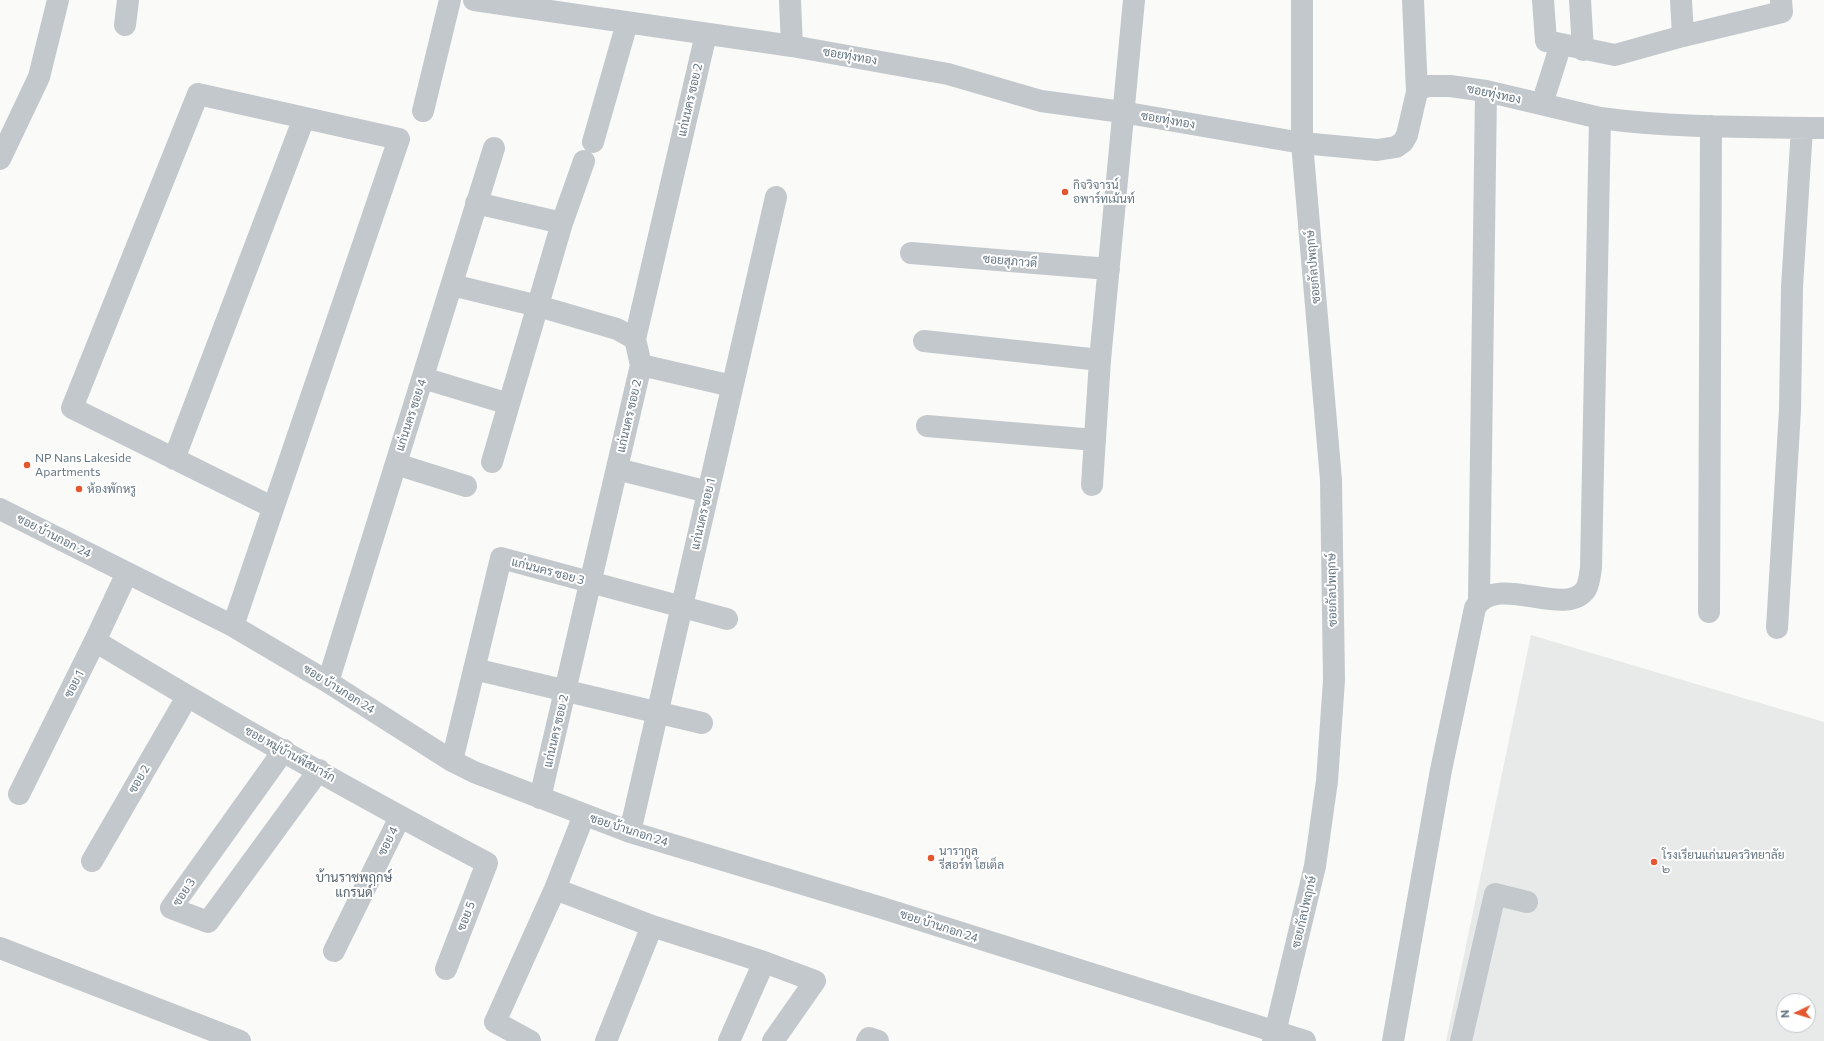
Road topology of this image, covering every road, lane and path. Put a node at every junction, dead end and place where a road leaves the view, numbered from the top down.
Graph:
1 (58, 0) edge
2 (128, 0) edge
3 (450, 0) edge
4 (474, 0) edge
5 (790, 0) edge
6 (1134, 0) edge
7 (1302, 0) edge
8 (1413, 0) edge
9 (1543, 0) edge
10 (1580, 0) edge
11 (1681, 0) edge
12 (1781, 0) edge
13 (627, 23) junction
14 (125, 25) dead end
15 (706, 34) junction
16 (1683, 36) junction
17 (1561, 44) junction
18 (792, 46) junction
19 (1583, 50) junction
20 (1486, 91) junction
21 (1417, 92) junction
22 (1542, 104) junction
23 (423, 111) dead end
24 (1122, 112) junction
25 (304, 118) junction
26 (1600, 118) junction
27 (1711, 126) junction
28 (1802, 128) junction
29 (1824, 128) edge
30 (1302, 143) junction
31 (494, 148) dead end
32 (0, 159) edge
33 (776, 197) dead end
34 (476, 203) junction
35 (562, 223) junction
36 (912, 253) dead end
37 (1109, 269) junction
38 (452, 285) junction
39 (538, 306) junction
40 (635, 339) junction
41 (924, 341) dead end
42 (1100, 360) junction
43 (641, 365) junction
44 (423, 378) junction
45 (732, 386) junction
46 (509, 404) junction
47 (927, 426) dead end
48 (1095, 440) junction
49 (174, 459) junction
50 (492, 462) dead end
51 (396, 464) junction
52 (617, 469) junction
53 (1092, 485) dead end
54 (466, 486) dead end
55 (708, 492) junction
56 (272, 508) junction
57 (0, 509) edge
58 (127, 573) junction
59 (590, 582) junction
60 (1479, 600) junction
61 (682, 606) junction
62 (1709, 612) dead end
63 (727, 618) dead end
64 (233, 626) junction
65 (1777, 628) dead end
66 (96, 641) junction
67 (474, 669) junction
68 (328, 682) junction
69 (565, 691) junction
70 (187, 696) junction
71 (658, 712) junction
72 (702, 723) dead end
73 (284, 750) junction
74 (452, 761) junction
75 (319, 770) junction
76 (19, 794) dead end
77 (540, 798) junction
78 (584, 815) junction
79 (400, 817) junction
80 (630, 832) junction
81 (92, 861) dead end
82 (487, 862) joint
83 (555, 889) junction
84 (1527, 902) dead end
85 (652, 926) junction
86 (0, 948) edge
87 (334, 951) dead end
88 (764, 962) junction
89 (446, 969) dead end
90 (1289, 1039) edge
91 (240, 1041) edge
92 (530, 1041) edge
93 (606, 1041) edge
94 (729, 1041) edge
95 (773, 1041) edge
96 (1393, 1041) edge
97 (1461, 1041) edge

1 - 32 street
2 - 14 street
3 - 23 street
4 - 13 street, ซอยทุ่งทอง
5 - 18 street
6 - 24 street
7 - 30 street, ซอยกัลปพฤกษ์
8 - 21 street
9 - 17 street
10 - 19 street
11 - 16 street
12 - 16 street
13 - 15 street, ซอยทุ่งทอง
13 - 35 street
15 - 18 street, ซอยทุ่งทอง
15 - 40 street, แก่นนคร ซอย 2
16 - 19 street
17 - 19 street
17 - 22 street
18 - 24 street, ซอยทุ่งทอง
20 - 21 street, ซอยทุ่งทอง
20 - 22 street, ซอยทุ่งทอง
20 - 60 street
21 - 30 street, ซอยทุ่งทอง
22 - 26 street, ซอยทุ่งทอง
24 - 30 street, ซอยทุ่งทอง
24 - 37 street
25 - 49 street
25 - 49 street
25 - 56 street
26 - 27 street, ซอยทุ่งทอง
26 - 60 street
27 - 28 street, ซอยทุ่งทอง
27 - 62 street
28 - 29 street, ซอยทุ่งทอง
28 - 65 street
30 - 90 street, ซอยกัลปพฤกษ์
31 - 34 street, แก่นนคร ซอย 4
33 - 45 street, แก่นนคร ซอย 1
34 - 35 street
34 - 38 street, แก่นนคร ซอย 4
35 - 39 street
36 - 37 street, ซอยสุภาวดี
37 - 42 street
38 - 39 street
38 - 44 street, แก่นนคร ซอย 4
39 - 40 street
39 - 46 street
40 - 43 street, แก่นนคร ซอย 2
41 - 42 street
42 - 48 street
43 - 45 street
43 - 52 street, แก่นนคร ซอย 2
44 - 46 street
44 - 51 street, แก่นนคร ซอย 4
45 - 55 street, แก่นนคร ซอย 1
46 - 50 street
47 - 48 street
48 - 53 street
49 - 56 street
51 - 54 street
51 - 68 street, แก่นนคร ซอย 4
52 - 55 street
52 - 59 street, แก่นนคร ซอย 2
55 - 61 street, แก่นนคร ซอย 1
56 - 64 street
57 - 58 street, ซอย บ้านกอก 24
58 - 64 street, ซอย บ้านกอก 24
58 - 66 street, ซอย 1
59 - 61 street, แก่นนคร ซอย 3
59 - 67 street, แก่นนคร ซอย 3
59 - 69 street, แก่นนคร ซอย 2
60 - 96 street
61 - 63 street, แก่นนคร ซอย 3
61 - 71 street, แก่นนคร ซอย 1
64 - 68 street, ซอย บ้านกอก 24
66 - 70 street, ซอย หมู่บ้านพีสมาร์ก
66 - 76 street, ซอย 1
67 - 69 street
67 - 74 street, แก่นนคร ซอย 3
68 - 74 street, ซอย บ้านกอก 24
69 - 71 street
69 - 77 street, แก่นนคร ซอย 2
70 - 73 street, ซอย หมู่บ้านพีสมาร์ก
70 - 81 street, ซอย 2
71 - 72 street
71 - 80 street, แก่นนคร ซอย 1
73 - 75 street, ซอย หมู่บ้านพีสมาร์ก
73 - 75 street, ซอย 3
74 - 77 street, ซอย บ้านกอก 24
75 - 79 street, ซอย หมู่บ้านพีสมาร์ก
77 - 78 street, ซอย บ้านกอก 24
78 - 80 street, ซอย บ้านกอก 24
78 - 83 street
79 - 82 street, ซอย หมู่บ้านพีสมาร์ก
79 - 87 street, ซอย 4
80 - 90 street, ซอย บ้านกอก 24
82 - 89 street, ซอย 5
83 - 85 street
83 - 92 street
84 - 97 street
85 - 88 street
85 - 93 street
86 - 91 street
88 - 94 street
88 - 95 street

